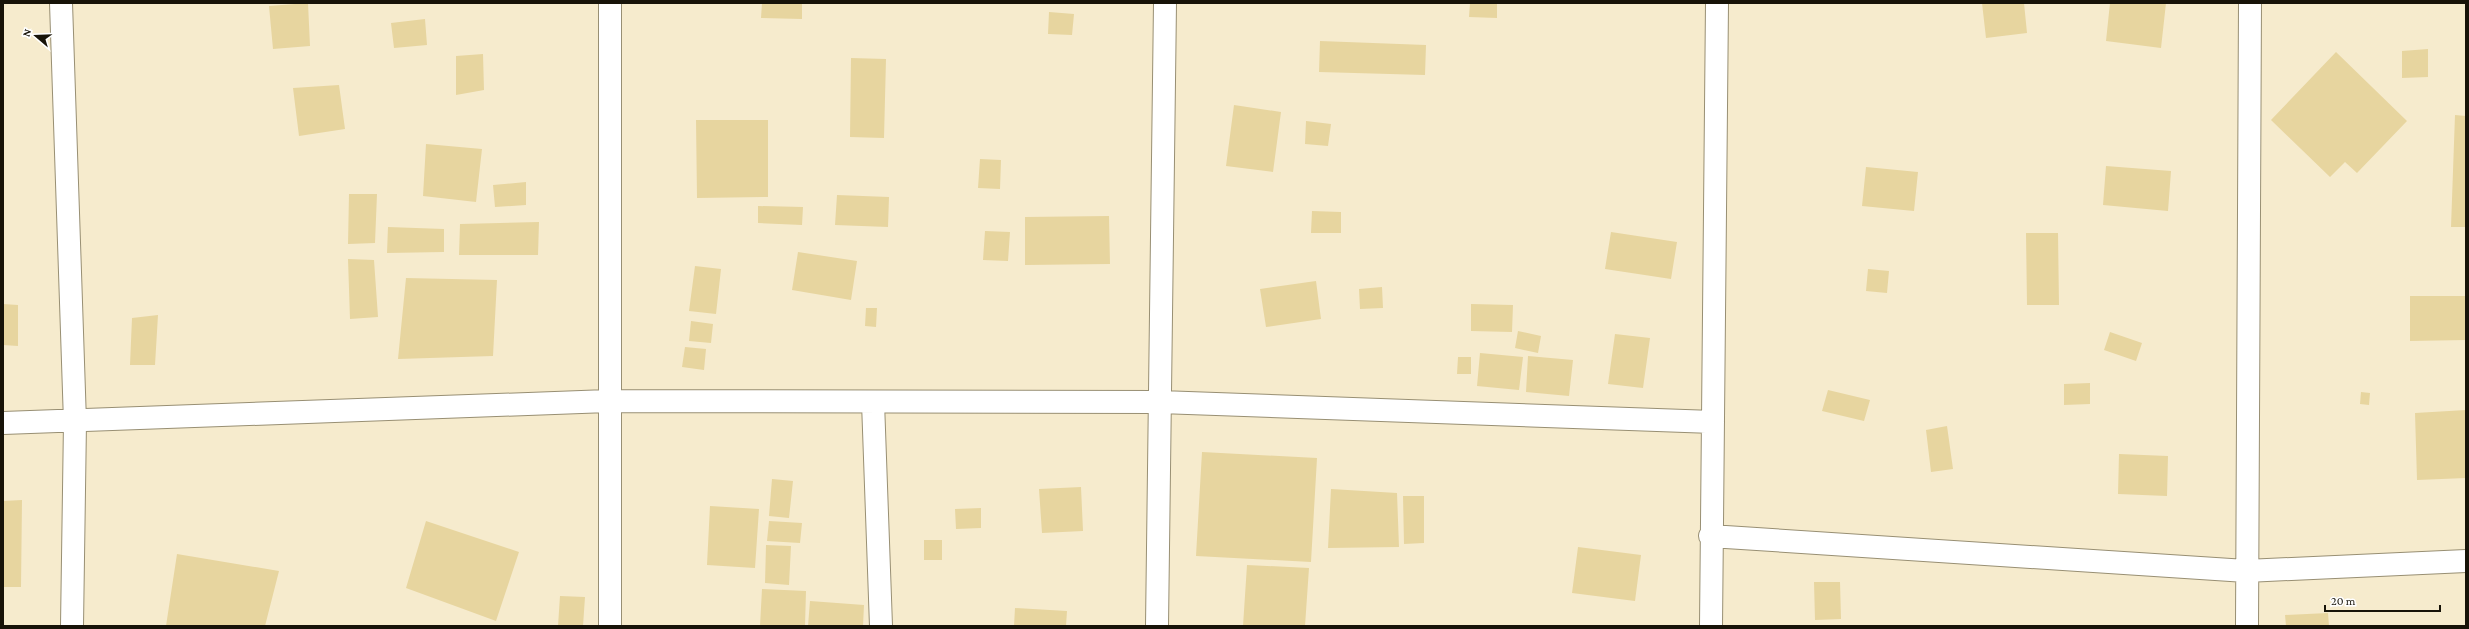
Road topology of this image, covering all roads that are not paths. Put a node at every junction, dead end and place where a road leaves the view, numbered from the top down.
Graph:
1 (61, 3) edge
2 (610, 3) edge
3 (1165, 3) edge
4 (1717, 3) edge
5 (2250, 3) edge
6 (608, 401) junction
7 (873, 402) junction
8 (1160, 402) junction
9 (75, 422) junction
10 (1713, 422) junction
11 (3, 423) edge
12 (1710, 536) junction
13 (2466, 561) edge
14 (2246, 571) junction
15 (72, 626) edge
16 (610, 626) edge
17 (882, 626) edge
18 (1158, 626) edge
19 (1710, 626) edge
20 (2247, 626) edge

1 - 9 street
2 - 6 street
3 - 8 street
4 - 10 street
5 - 14 street
6 - 7 street
6 - 9 street
6 - 16 street
7 - 8 street
7 - 17 street
8 - 10 street
8 - 18 street
9 - 11 street
9 - 15 street
10 - 12 street
12 - 14 street
12 - 19 street
13 - 14 street
14 - 20 street

